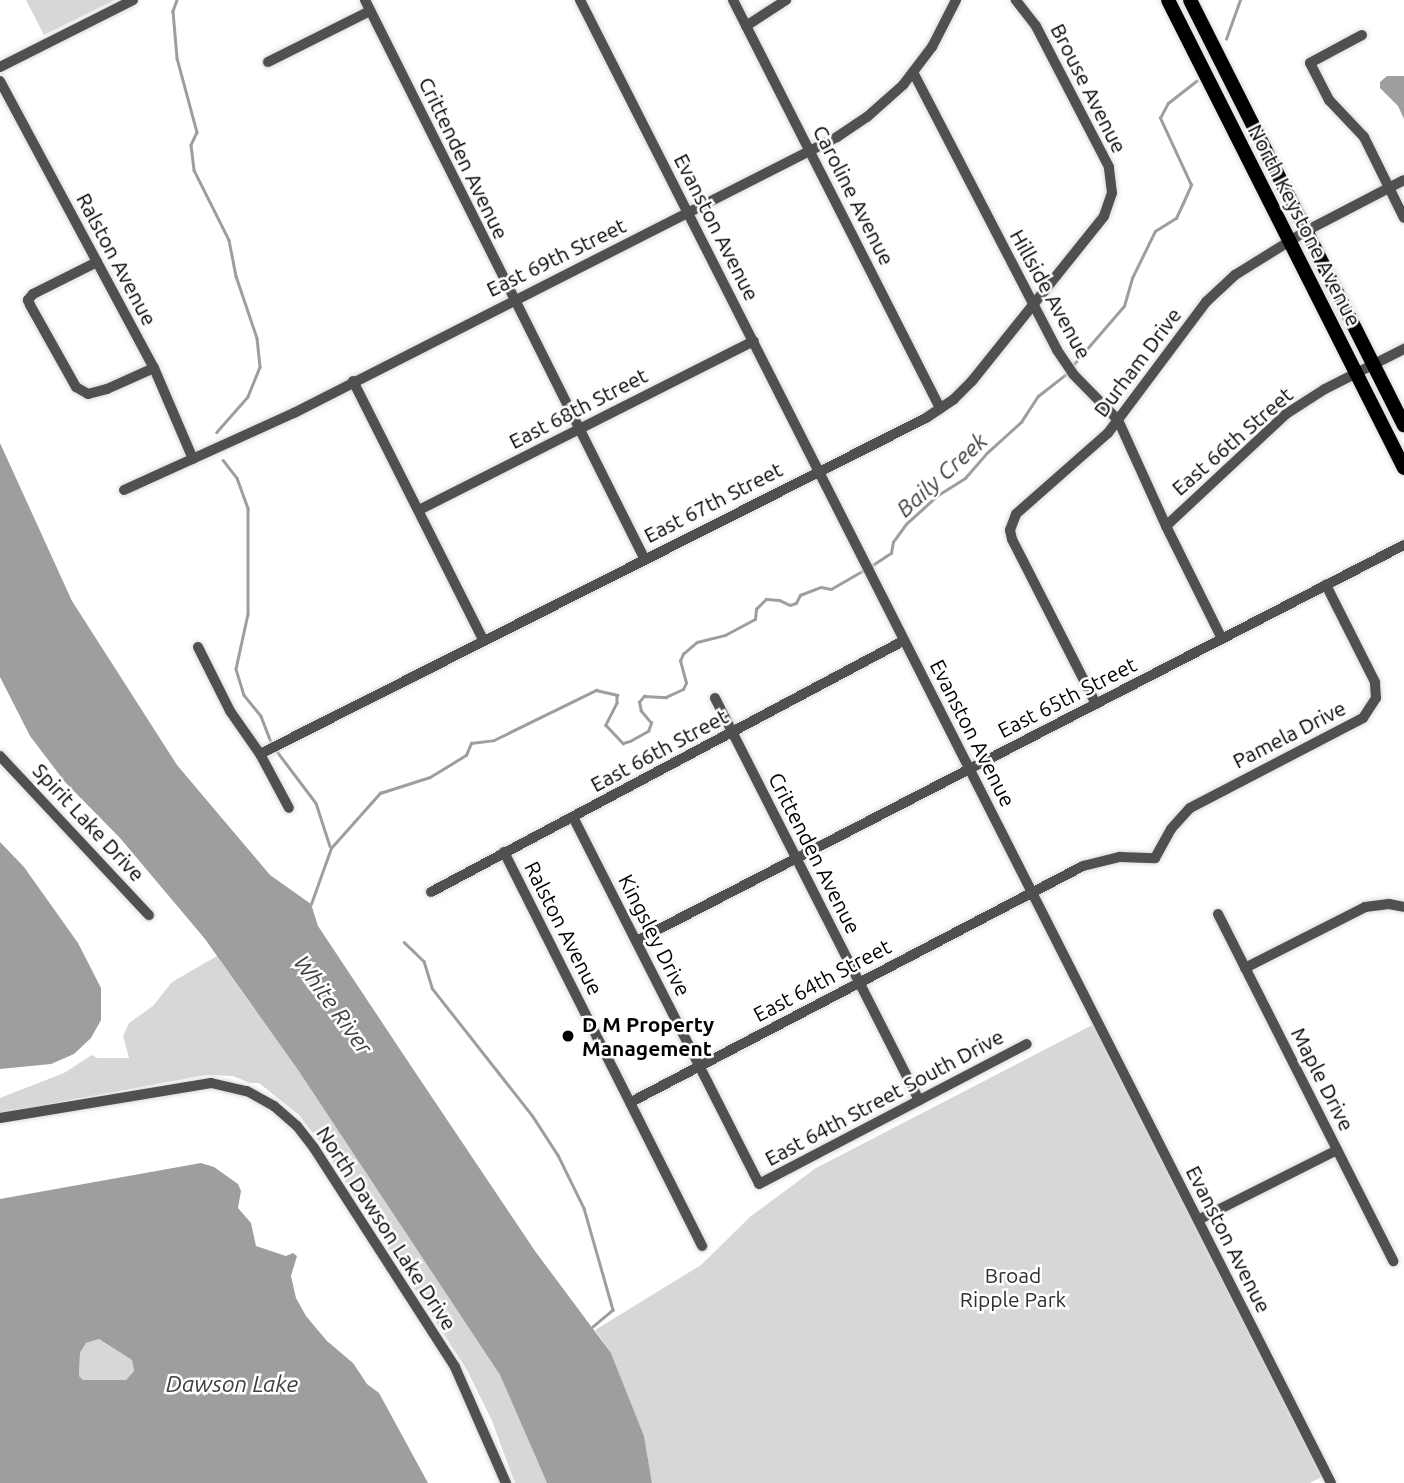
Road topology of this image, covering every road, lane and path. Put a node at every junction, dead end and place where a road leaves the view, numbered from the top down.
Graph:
1 (133, 0) edge
2 (365, 0) edge
3 (580, 0) edge
4 (733, 0) edge
5 (786, 0) edge
6 (956, 0) edge
7 (1016, 0) edge
8 (1168, 0) edge
9 (1190, 0) edge
10 (370, 11) junction
11 (746, 26) junction
12 (1362, 36) dead end
13 (268, 62) dead end
14 (0, 67) edge
15 (913, 72) junction
16 (0, 81) edge
17 (811, 151) junction
18 (1404, 180) edge
19 (1389, 189) junction
20 (1111, 199) joint
21 (689, 213) junction
22 (1404, 218) edge
23 (1298, 237) junction
24 (97, 262) junction
25 (513, 300) junction
26 (1033, 306) junction
27 (754, 341) junction
28 (1404, 349) edge
29 (154, 369) junction
30 (1365, 369) junction
31 (353, 381) junction
32 (940, 408) junction
33 (1118, 420) junction
34 (1404, 425) edge
35 (579, 429) junction
36 (193, 459) junction
37 (1404, 468) edge
38 (819, 471) junction
39 (124, 490) dead end
40 (419, 510) junction
41 (1166, 526) junction
42 (1404, 545) edge
43 (644, 558) junction
44 (1326, 585) junction
45 (1222, 639) junction
46 (484, 641) junction
47 (904, 641) junction
48 (198, 648) dead end
49 (715, 698) dead end
50 (1096, 704) junction
51 (733, 733) junction
52 (260, 754) junction
53 (0, 756) edge
54 (970, 769) junction
55 (289, 808) dead end
56 (573, 817) junction
57 (504, 852) junction
58 (796, 859) junction
59 (431, 892) dead end
60 (1031, 892) junction
61 (1404, 907) edge
62 (1218, 914) dead end
63 (149, 915) dead end
64 (636, 941) junction
65 (1245, 968) junction
66 (859, 983) junction
67 (1027, 1044) dead end
68 (700, 1066) junction
69 (919, 1100) junction
70 (631, 1102) junction
71 (0, 1118) edge
72 (1337, 1150) junction
73 (759, 1184) joint
74 (1198, 1220) junction
75 (702, 1246) dead end
76 (1392, 1261) dead end
77 (506, 1483) edge
78 (1331, 1483) edge

1 - 14 street
2 - 10 street, Crittenden Avenue
3 - 21 street, Evanston Avenue
4 - 11 street, Caroline Avenue
5 - 11 street
6 - 15 street, East 69th Street
7 - 20 street, Brouse Avenue
8 - 23 main road, North Keystone Avenue
9 - 23 main road, North Keystone Avenue
10 - 13 street
10 - 25 street, Crittenden Avenue
11 - 17 street, Caroline Avenue
12 - 19 street
15 - 17 street, East 69th Street
15 - 26 street, Hillside Avenue
16 - 24 street, Ralston Avenue
17 - 21 street, East 69th Street
17 - 32 street, Caroline Avenue
18 - 19 street, Durham Drive
19 - 22 street
19 - 23 street, Durham Drive
20 - 26 street, East 67th Street
21 - 25 street, East 69th Street
21 - 27 street, Evanston Avenue
23 - 30 main road, North Keystone Avenue
23 - 33 street, Durham Drive
24 - 29 street, Ralston Avenue
24 - 29 street
25 - 31 street, East 69th Street
25 - 35 street, Crittenden Avenue
26 - 32 street, East 67th Street
26 - 33 street, Hillside Avenue
27 - 35 street, East 68th Street
27 - 38 street, Evanston Avenue
28 - 30 street, East 66th Street
29 - 36 street, Ralston Avenue
30 - 34 main road, North Keystone Avenue
30 - 37 main road, North Keystone Avenue
30 - 41 street, East 66th Street
31 - 36 street, East 69th Street
31 - 40 street
32 - 38 street, East 67th Street
33 - 41 street, Hillside Avenue
33 - 50 street, Durham Drive
35 - 40 street, East 68th Street
35 - 43 street, Crittenden Avenue
36 - 39 street, East 69th Street
38 - 43 street, East 67th Street
38 - 47 street, Evanston Avenue
40 - 46 street
41 - 45 street, Hillside Avenue
42 - 44 street, East 65th Street
43 - 46 street, East 67th Street
44 - 45 street, East 65th Street
44 - 60 street, Pamela Drive
45 - 50 street, East 65th Street
46 - 52 street, East 67th Street
47 - 51 street, East 66th Street
47 - 54 street, Evanston Avenue
48 - 52 street
49 - 51 street, Crittenden Avenue
50 - 54 street, East 65th Street
51 - 56 street, East 66th Street
51 - 58 street, Crittenden Avenue
52 - 55 street
53 - 63 street, Spirit Lake Drive
54 - 58 street, East 65th Street
54 - 60 street, Evanston Avenue
56 - 57 street, East 66th Street
56 - 64 street, Kingsley Drive
57 - 59 street, East 66th Street
57 - 70 street, Ralston Avenue
58 - 64 street, East 65th Street
58 - 66 street, Crittenden Avenue
60 - 66 street, East 64th Street
60 - 74 street, Evanston Avenue
61 - 65 street
62 - 65 street, Maple Drive
64 - 68 street, Kingsley Drive
65 - 72 street, Maple Drive
66 - 68 street, East 64th Street
66 - 69 street, Crittenden Avenue
67 - 69 street, East 64th Street South Drive
68 - 70 street, East 64th Street
68 - 73 street, Kingsley Drive
69 - 73 street, East 64th Street South Drive
70 - 75 street, Ralston Avenue
71 - 77 street, North Dawson Lake Drive
72 - 74 street
72 - 76 street, Maple Drive
74 - 78 street, Evanston Avenue

